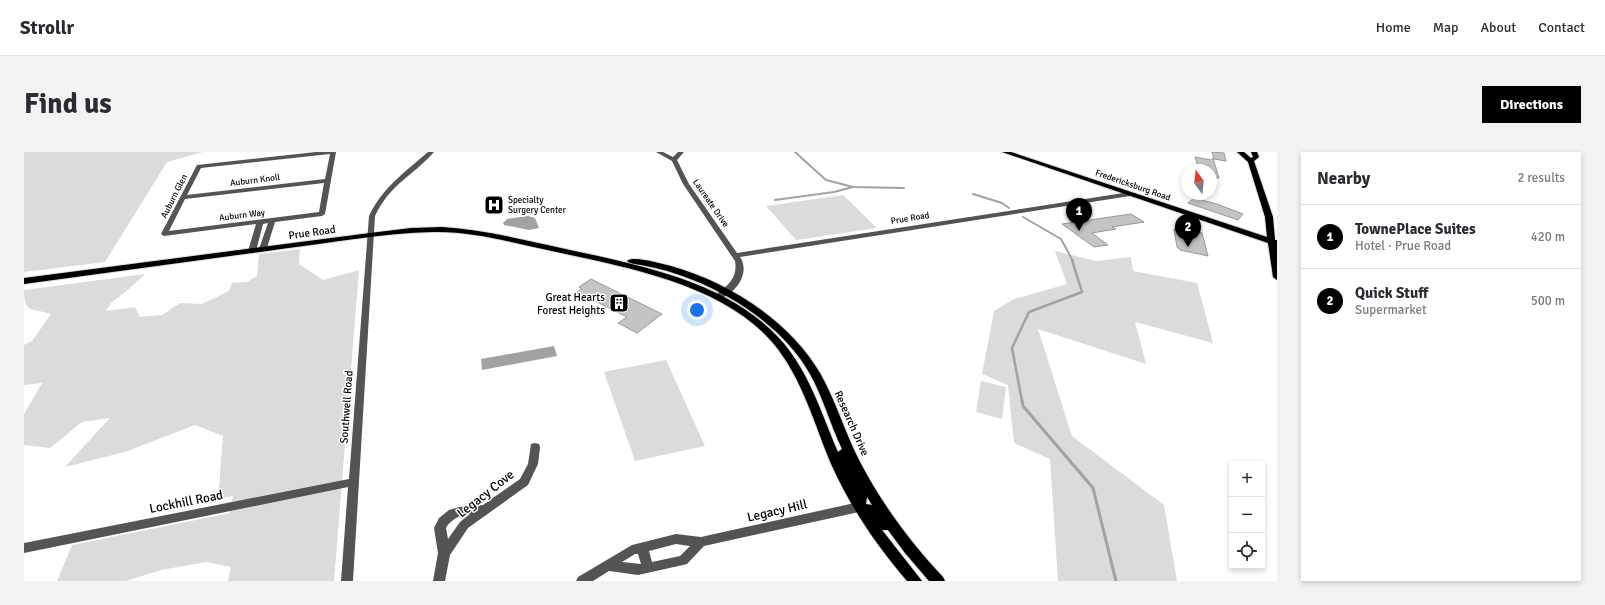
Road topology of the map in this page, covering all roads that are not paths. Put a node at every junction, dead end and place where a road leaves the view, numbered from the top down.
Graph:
1 (333, 152) edge
2 (431, 152) edge
3 (659, 152) edge
4 (681, 152) edge
5 (1005, 152) edge
6 (1240, 152) edge
7 (1256, 155) edge
8 (674, 160) junction
9 (328, 181) junction
10 (1130, 194) junction
11 (183, 197) junction
12 (272, 220) junction
13 (1270, 221) junction
14 (260, 222) junction
15 (1277, 227) edge
16 (268, 232) junction
17 (164, 234) joint
18 (257, 234) junction
19 (370, 235) junction
20 (1274, 242) edge
21 (263, 249) junction
22 (252, 251) junction
23 (736, 255) junction
24 (1275, 263) edge
25 (1277, 277) edge
26 (24, 281) edge
27 (722, 295) junction
28 (779, 343) junction
29 (816, 377) junction
30 (824, 433) junction
31 (842, 437) junction
32 (535, 447) dead end
33 (353, 482) junction
34 (859, 507) junction
35 (486, 510) junction
36 (702, 542) junction
37 (24, 548) edge
38 (642, 548) junction
39 (444, 553) junction
40 (608, 565) junction
41 (648, 568) junction
42 (347, 581) edge
43 (439, 581) edge
44 (582, 581) edge
45 (915, 581) edge
46 (937, 581) edge

1 - 9 street
1 - 11 street, Auburn Glen
2 - 19 street, Southwell Road
3 - 8 street
4 - 8 street
5 - 10 main road, Fredericksburg Road
6 - 7 main road
7 - 13 main road
8 - 23 street, Laureate Drive
9 - 11 street, Auburn Knoll
9 - 12 street, Auburn Way
10 - 20 main road, Fredericksburg Road
10 - 23 street, Prue Road
11 - 17 street, Auburn Glen
12 - 14 street, Auburn Way
12 - 16 street
13 - 15 main road
13 - 20 main road
14 - 17 street, Auburn Way
14 - 18 street
16 - 18 street
16 - 21 street
18 - 22 street
19 - 21 main road, Prue Road
19 - 27 main road, Prue Road
19 - 33 street, Southwell Road
20 - 24 main road
21 - 22 main road, Prue Road
22 - 26 main road, Prue Road
23 - 27 street
24 - 25 main road
27 - 28 main road
27 - 29 main road, Research Drive
28 - 29 main road
28 - 30 main road
29 - 30 main road
29 - 31 main road, Research Drive
30 - 34 main road
31 - 34 main road
31 - 46 main road, Research Drive
32 - 35 street, Legacy Cove
33 - 37 street, Lockhill Road
33 - 42 street, Southwell Road
34 - 36 street, Legacy Hill
34 - 45 main road
34 - 46 main road
35 - 39 street, Legacy Cove
35 - 39 street
36 - 38 street, Legacy Hill
36 - 41 street
38 - 40 street, Legacy Hill
38 - 41 street
39 - 43 street, Legacy Cove
40 - 41 street
40 - 44 street, Legacy Hill

